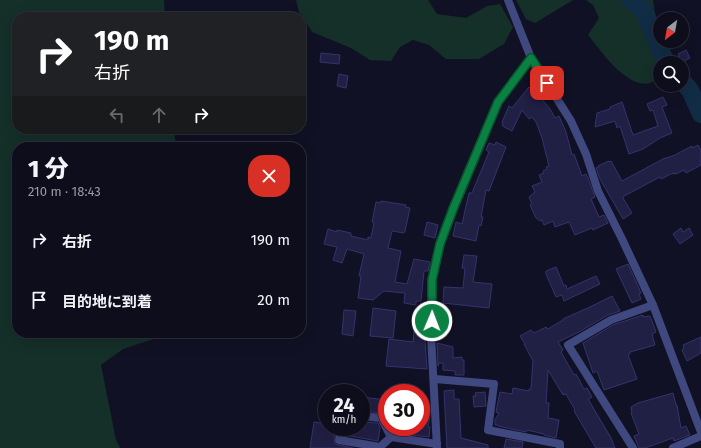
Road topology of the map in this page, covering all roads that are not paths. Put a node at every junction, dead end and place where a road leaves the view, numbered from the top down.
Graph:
1 (508, 0) edge
2 (531, 58) junction
3 (653, 305) junction
4 (435, 379) junction
5 (370, 417) edge
6 (701, 432) edge
7 (339, 436) edge
8 (701, 436) edge
9 (391, 437) junction
10 (437, 446) edge
11 (560, 448) edge
12 (632, 448) edge
13 (674, 448) edge

1 - 2 street
2 - 3 street
2 - 4 street
3 - 6 street
3 - 12 street
4 - 10 street
4 - 11 street
5 - 9 street
7 - 9 street
8 - 13 street
9 - 10 street

